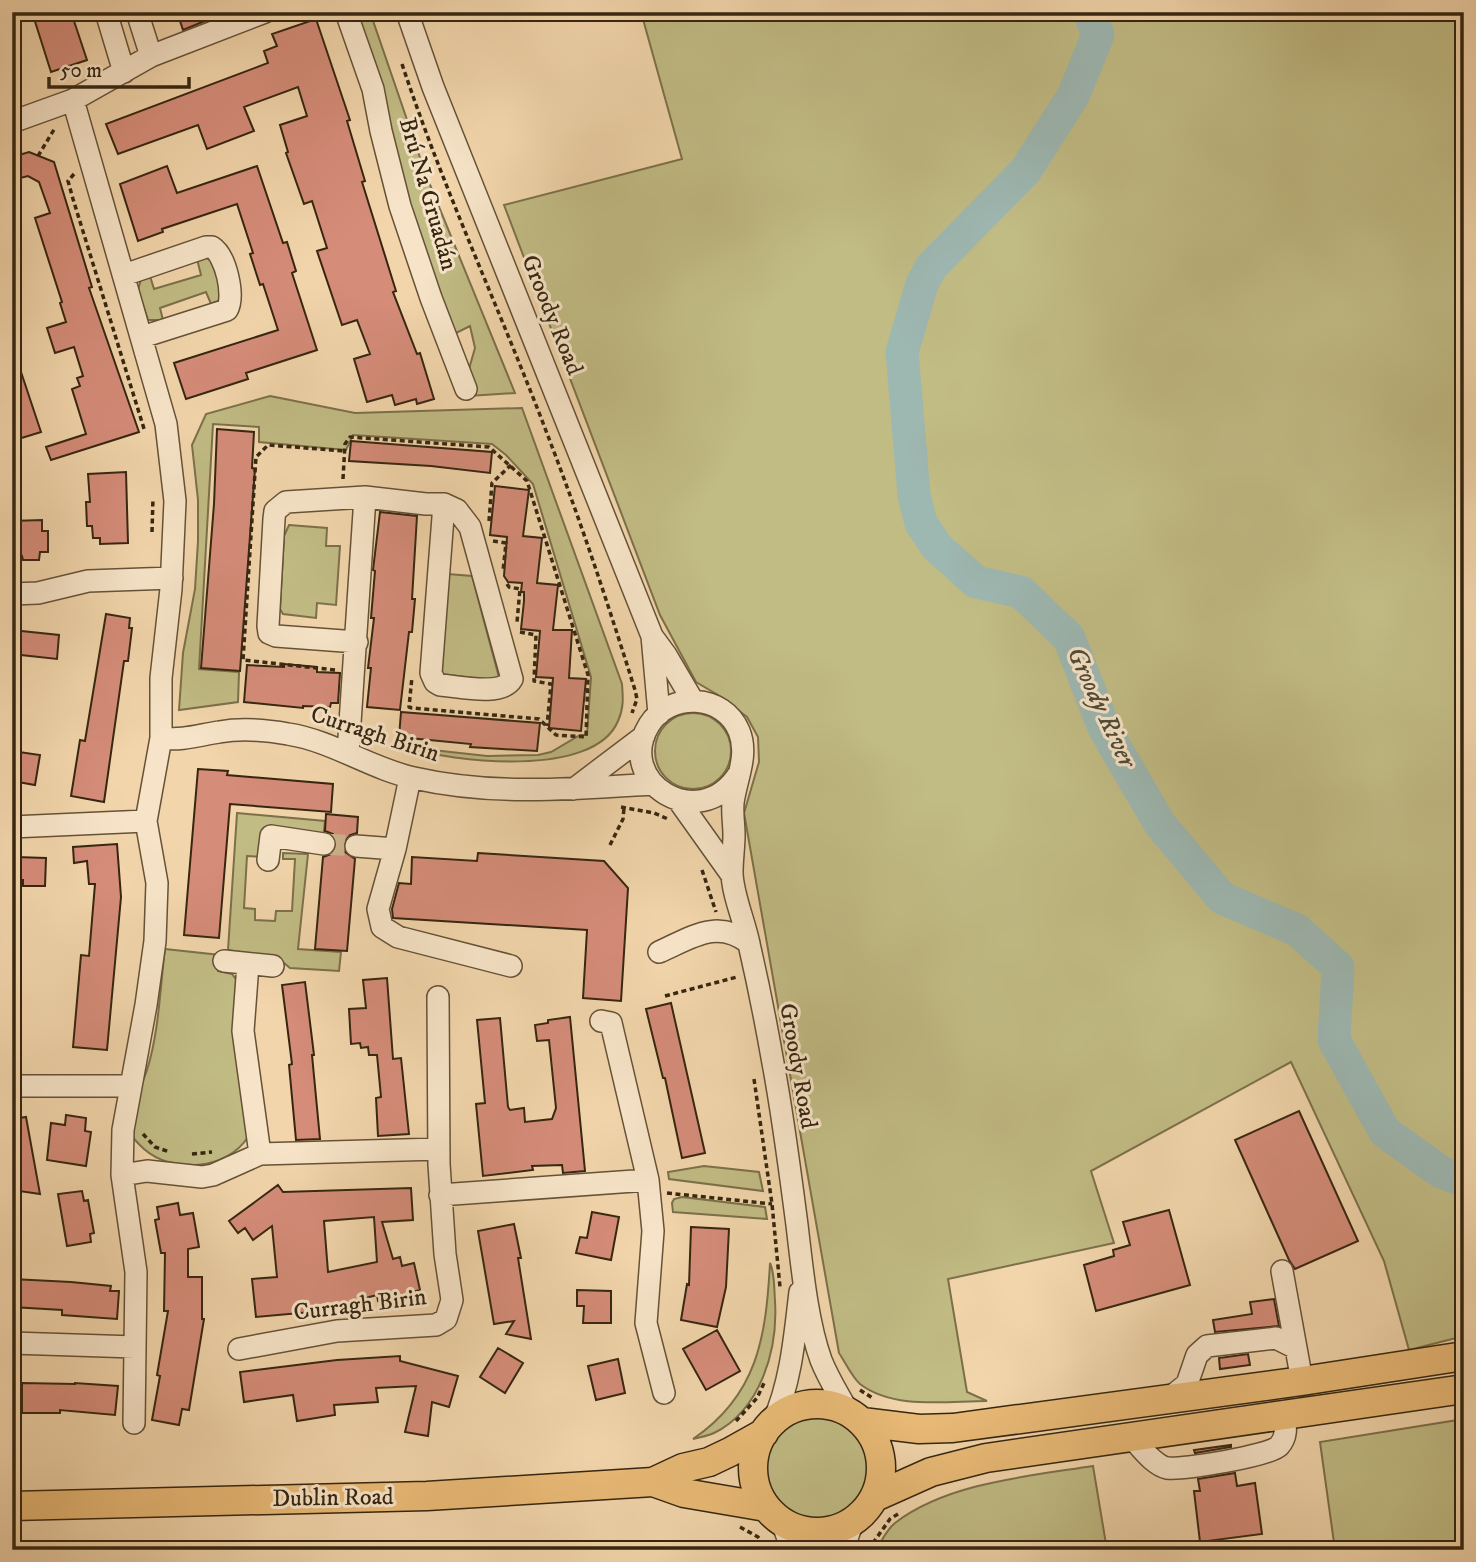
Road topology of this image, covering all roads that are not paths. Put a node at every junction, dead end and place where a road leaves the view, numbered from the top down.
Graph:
1 (106, 12) edge
2 (137, 12) edge
3 (265, 12) edge
4 (346, 12) edge
5 (407, 12) edge
6 (151, 56) junction
7 (124, 72) junction
8 (73, 100) junction
9 (12, 122) edge
10 (124, 275) junction
11 (142, 337) junction
12 (466, 389) dead end
13 (365, 497) junction
14 (444, 504) junction
15 (172, 578) junction
16 (12, 594) edge
17 (652, 636) junction
18 (357, 642) junction
19 (693, 701) junction
20 (659, 713) junction
21 (637, 729) junction
22 (161, 738) junction
23 (348, 753) junction
24 (738, 775) junction
25 (410, 778) junction
26 (653, 784) junction
27 (574, 789) junction
28 (679, 801) junction
29 (146, 821) junction
30 (12, 827) edge
31 (324, 844) tunnel mouth
32 (356, 846) tunnel mouth
33 (395, 849) junction
34 (268, 860) dead end
35 (732, 874) junction
36 (749, 943) junction
37 (659, 952) dead end
38 (224, 961) dead end
39 (248, 964) junction
40 (511, 965) dead end
41 (272, 966) dead end
42 (438, 997) dead end
43 (601, 1021) dead end
44 (12, 1086) edge
45 (131, 1086) junction
46 (438, 1149) junction
47 (260, 1154) junction
48 (122, 1175) junction
49 (649, 1188) junction
50 (440, 1195) junction
51 (802, 1269) junction
52 (1282, 1271) dead end
53 (12, 1342) edge
54 (135, 1347) junction
55 (1296, 1348) junction
56 (239, 1349) dead end
57 (1464, 1356) edge
58 (1302, 1381) junction
59 (1247, 1389) junction
60 (1464, 1389) edge
61 (663, 1393) dead end
62 (1167, 1400) junction
63 (1332, 1409) junction
64 (862, 1412) junction
65 (1284, 1416) junction
66 (134, 1423) dead end
67 (769, 1427) junction
68 (653, 1482) junction
69 (875, 1497) junction
70 (12, 1506) edge
71 (774, 1514) junction
72 (853, 1521) junction
73 (792, 1550) edge
74 (843, 1550) edge

1 - 7 street
2 - 6 street
3 - 6 street
4 - 12 street, Brú Na Gruadán
5 - 17 street, Groody Road
6 - 7 street
7 - 8 street
8 - 9 street
8 - 10 street
10 - 11 street
10 - 11 street
11 - 15 street
13 - 14 street
13 - 18 street
13 - 18 street
14 - 14 street
15 - 16 street
15 - 22 street
17 - 19 street
17 - 20 street
18 - 23 street
19 - 20 street
19 - 24 street
20 - 21 street
21 - 26 street
21 - 27 street
22 - 23 street, Curragh Birin
22 - 29 street
23 - 25 street, Curragh Birin
24 - 28 street
24 - 35 street
25 - 27 street, Curragh Birin
25 - 33 street
26 - 27 street, Curragh Birin
26 - 28 street
28 - 35 street
29 - 30 street
29 - 45 street
31 - 34 street
32 - 33 street
33 - 40 street
35 - 36 street, Groody Road
36 - 37 street
36 - 51 street, Groody Road
38 - 39 street
39 - 41 street
39 - 47 street
42 - 46 street, Curragh Birin
43 - 49 street
44 - 45 street
45 - 48 street
46 - 47 street
46 - 50 street, Curragh Birin
47 - 48 street
48 - 54 street
49 - 50 street
49 - 61 street
50 - 56 street, Curragh Birin
51 - 64 street
51 - 67 street
52 - 55 street
53 - 54 street
54 - 66 street
55 - 58 street
55 - 62 street
57 - 58 main road
58 - 59 main road
58 - 63 main road
59 - 62 main road
59 - 65 main road
60 - 63 main road
62 - 64 main road
63 - 65 main road
64 - 67 main road
64 - 69 main road
65 - 69 main road
67 - 68 main road
67 - 71 main road
68 - 70 main road, Dublin Road
68 - 71 main road
69 - 72 main road
71 - 72 main road
71 - 73 street
72 - 74 street

